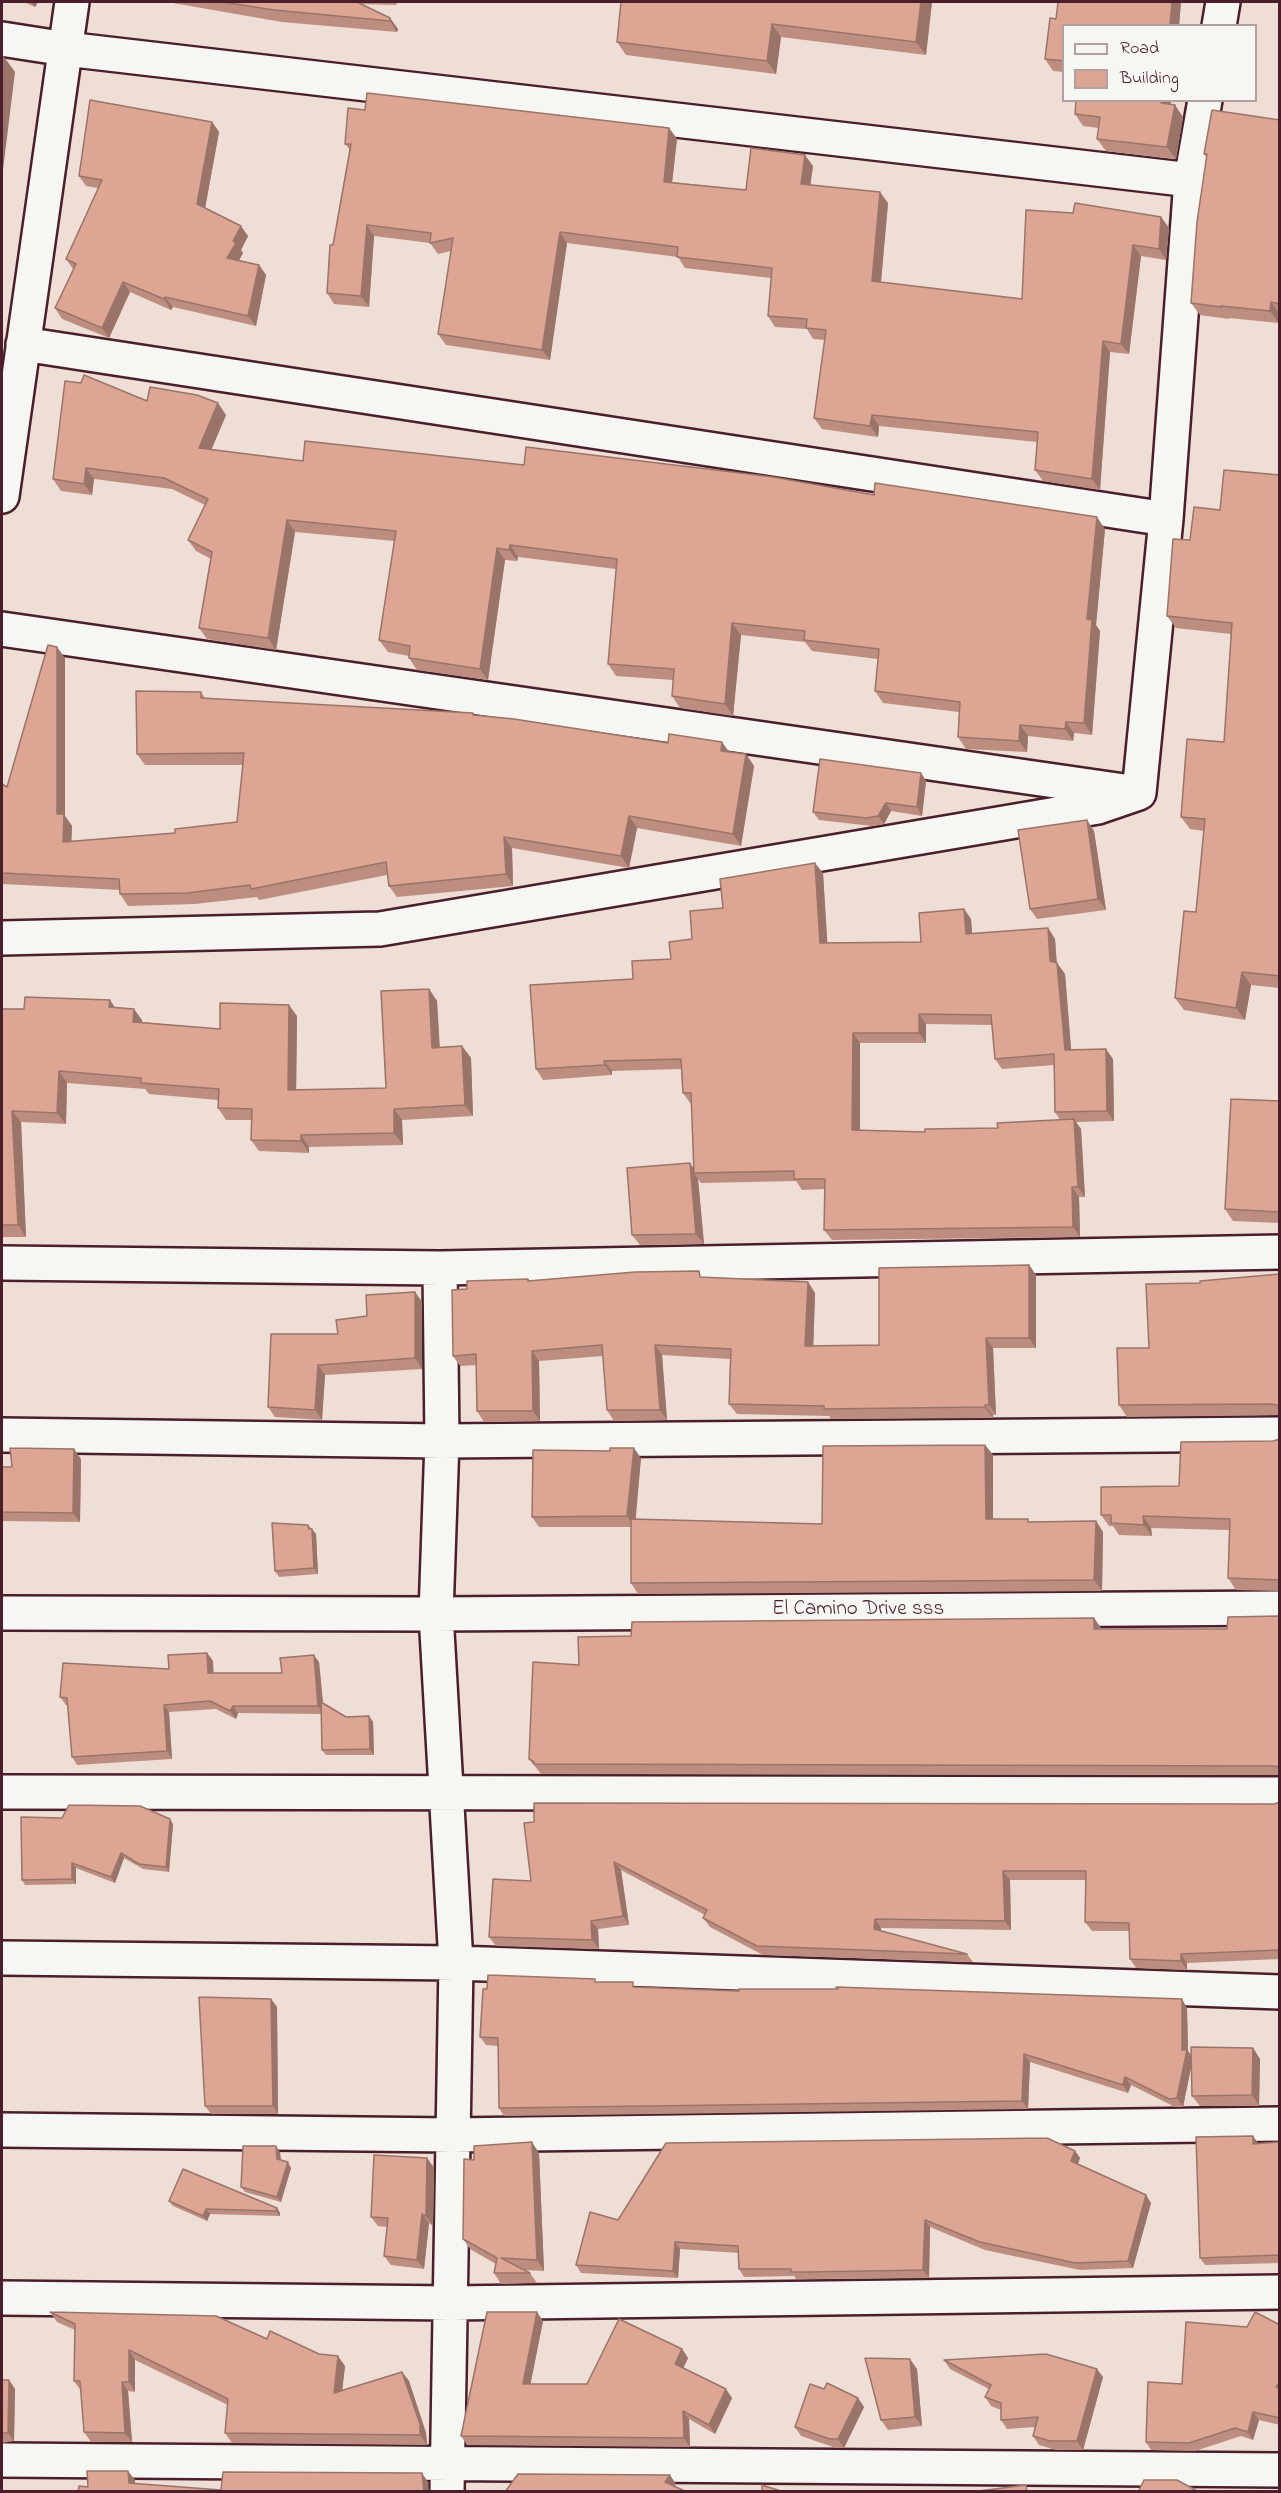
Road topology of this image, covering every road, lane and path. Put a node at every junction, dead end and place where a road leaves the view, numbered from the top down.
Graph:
1 (72, 2) edge
2 (1223, 2) edge
3 (1219, 24) edge
4 (2, 39) edge
5 (66, 49) junction
6 (1205, 102) edge
7 (1191, 180) junction
8 (23, 344) junction
9 (2, 496) edge
10 (1166, 519) junction
11 (2, 628) edge
12 (1139, 793) junction
13 (2, 938) edge
14 (1280, 1252) edge
15 (2, 1263) edge
16 (440, 1268) junction
17 (1280, 1434) edge
18 (2, 1435) edge
19 (442, 1442) junction
20 (1280, 1608) edge
21 (2, 1613) edge
22 (436, 1614) junction
23 (2, 1792) edge
24 (447, 1794) junction
25 (1280, 1794) edge
26 (2, 1958) edge
27 (456, 1964) junction
28 (1280, 1992) edge
29 (1280, 2124) edge
30 (2, 2130) edge
31 (452, 2135) junction
32 (1280, 2292) edge
33 (2, 2298) edge
34 (451, 2303) junction
35 (2, 2460) edge
36 (1280, 2470) edge
37 (447, 2478) edge

1 - 5 street
2 - 3 street
4 - 5 street
5 - 7 street
5 - 8 street
6 - 7 street
7 - 10 street
8 - 9 street
8 - 10 street
10 - 12 street
11 - 12 street
12 - 13 street
14 - 16 street
15 - 16 street
16 - 19 street
17 - 19 street
18 - 19 street
19 - 22 street
20 - 22 street, El Camino Drive sss
21 - 22 street, El Camino Drive sss
22 - 24 street
23 - 24 street
24 - 25 street
24 - 27 street
26 - 27 street
27 - 28 street
27 - 31 street
29 - 31 street
30 - 31 street
31 - 34 street
32 - 34 street
33 - 34 street
34 - 37 street
35 - 37 street
36 - 37 street

